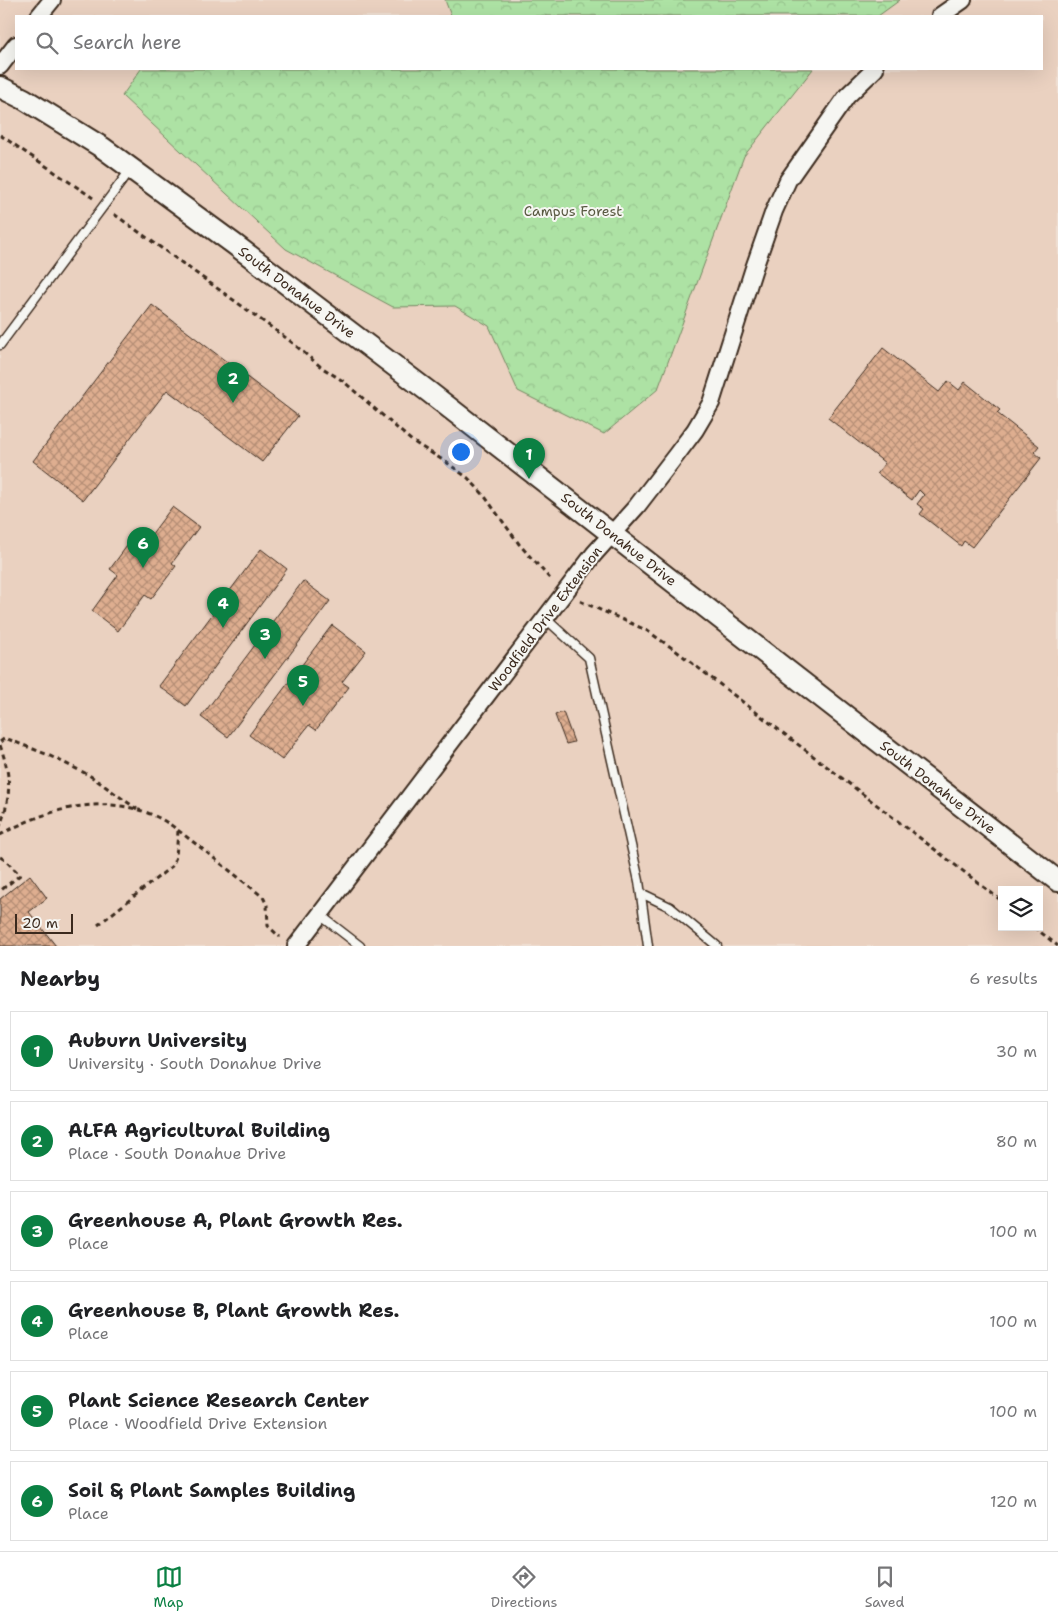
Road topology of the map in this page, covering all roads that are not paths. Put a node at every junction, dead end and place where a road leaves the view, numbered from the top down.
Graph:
1 (52, 0) edge
2 (963, 0) edge
3 (40, 15) edge
4 (941, 15) edge
5 (15, 46) edge
6 (0, 66) edge
7 (874, 70) edge
8 (0, 87) edge
9 (131, 169) junction
10 (0, 344) edge
11 (612, 534) junction
12 (545, 618) junction
13 (1058, 881) edge
14 (641, 893) junction
15 (320, 915) junction
16 (296, 946) edge
17 (360, 946) edge
18 (648, 946) edge
19 (717, 946) edge

1 - 3 street
2 - 4 street
5 - 6 street
7 - 11 street, Woodfield Drive Extension
8 - 9 street, South Donahue Drive
9 - 10 lane
9 - 11 street, South Donahue Drive
11 - 12 street, Woodfield Drive Extension
11 - 13 street, South Donahue Drive
12 - 14 lane
12 - 15 street, Woodfield Drive Extension
14 - 18 lane
14 - 19 lane
15 - 16 street, Woodfield Drive Extension
15 - 17 lane

